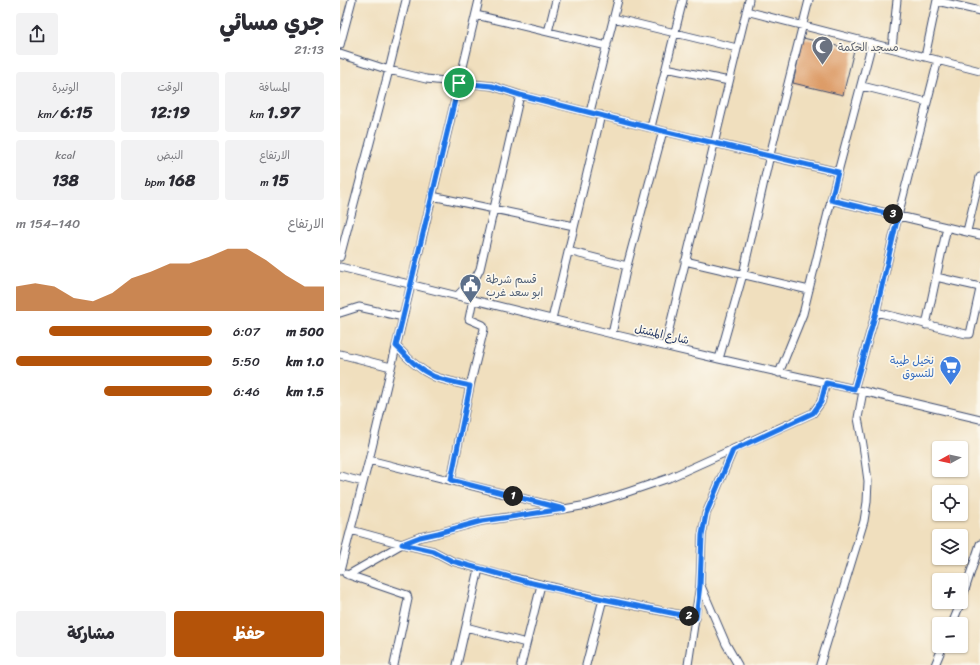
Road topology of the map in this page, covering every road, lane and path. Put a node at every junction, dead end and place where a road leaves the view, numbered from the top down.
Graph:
1 (352, 0) edge
2 (406, 0) edge
3 (480, 0) edge
4 (556, 0) edge
5 (618, 0) edge
6 (683, 0) edge
7 (749, 0) edge
8 (809, 0) edge
9 (897, 0) edge
10 (937, 1) edge
11 (746, 11) junction
12 (980, 11) edge
13 (476, 15) junction
14 (614, 18) junction
15 (802, 25) junction
16 (548, 32) junction
17 (675, 33) junction
18 (872, 43) junction
19 (340, 45) edge
20 (607, 46) junction
21 (737, 48) junction
22 (892, 48) junction
23 (340, 54) edge
24 (924, 57) junction
25 (938, 60) junction
26 (666, 68) junction
27 (389, 70) junction
28 (980, 71) edge
29 (729, 81) junction
30 (459, 83) junction
31 (862, 86) junction
32 (520, 95) junction
33 (927, 102) junction
34 (590, 112) junction
35 (601, 115) junction
36 (651, 127) junction
37 (663, 131) junction
38 (714, 143) junction
39 (770, 155) junction
40 (838, 172) junction
41 (980, 177) edge
42 (432, 196) junction
43 (831, 200) junction
44 (495, 209) junction
45 (898, 216) junction
46 (574, 226) junction
47 (947, 227) junction
48 (967, 232) junction
49 (980, 234) edge
50 (568, 251) junction
51 (340, 257) edge
52 (685, 261) junction
53 (627, 266) junction
54 (340, 267) edge
55 (743, 274) junction
56 (936, 278) junction
57 (411, 284) junction
58 (980, 288) edge
59 (809, 290) junction
60 (457, 296) junction
61 (473, 299) junction
62 (876, 312) junction
63 (340, 313) edge
64 (404, 316) junction
65 (552, 319) junction
66 (926, 326) junction
67 (612, 334) junction
68 (396, 346) junction
69 (665, 346) junction
70 (340, 354) edge
71 (719, 360) junction
72 (391, 368) junction
73 (778, 373) junction
74 (826, 383) junction
75 (470, 386) junction
76 (854, 389) junction
77 (863, 391) junction
78 (980, 419) edge
79 (733, 450) junction
80 (369, 460) junction
81 (340, 476) edge
82 (451, 480) junction
83 (363, 482) junction
84 (564, 509) junction
85 (351, 530) junction
86 (340, 540) edge
87 (348, 542) junction
88 (402, 544) junction
89 (980, 544) edge
90 (479, 569) junction
91 (340, 571) edge
92 (348, 574) junction
93 (968, 581) edge
94 (540, 585) junction
95 (700, 585) junction
96 (603, 599) junction
97 (696, 618) junction
98 (466, 627) junction
99 (526, 643) junction
100 (940, 653) edge
101 (394, 665) edge
102 (456, 665) edge
103 (521, 665) edge
104 (586, 665) edge
105 (688, 665) edge
106 (738, 665) edge
107 (820, 665) edge
108 (935, 665) edge

1 - 19 street
2 - 27 street
3 - 13 street
4 - 16 street
5 - 14 street
6 - 17 street
7 - 11 street
8 - 15 street
9 - 22 street
10 - 12 street
10 - 24 street
11 - 15 street
11 - 21 street
13 - 16 street
13 - 30 street
14 - 17 street
14 - 20 street
15 - 18 street
15 - 39 street
16 - 20 street
17 - 21 street
17 - 26 street
18 - 22 street
18 - 31 street
20 - 34 street
21 - 29 street
22 - 24 street
23 - 27 street
24 - 25 street
25 - 28 street
25 - 33 street
26 - 29 street
26 - 36 street
27 - 30 street
27 - 51 street
29 - 38 street
30 - 32 street
30 - 42 street
31 - 33 street
31 - 40 street
32 - 34 street
32 - 44 street
33 - 45 street
34 - 35 street
35 - 36 street
35 - 46 street
36 - 37 street
37 - 38 street
37 - 53 street
38 - 39 street
38 - 52 street
39 - 40 street
39 - 55 street
40 - 43 street
41 - 48 street
42 - 44 street
42 - 57 street
43 - 45 street
43 - 59 street
44 - 46 street
44 - 60 street
45 - 47 street
45 - 62 street
46 - 50 street
47 - 48 street
47 - 56 street
48 - 49 street
50 - 53 street
50 - 65 street
52 - 55 street
52 - 69 street
53 - 67 street
54 - 57 street, شارع المشتل
55 - 59 street
55 - 71 street
56 - 58 street
56 - 66 street
57 - 60 street, شارع المشتل
57 - 64 street
58 - 66 street
59 - 73 street
60 - 61 street, شارع المشتل
61 - 65 street, شارع المشتل
61 - 75 street
62 - 66 street
62 - 76 street
63 - 64 street
64 - 68 street
65 - 67 street, شارع المشتل
67 - 69 street, شارع المشتل
68 - 72 street
68 - 75 street
69 - 71 street, شارع المشتل
70 - 72 street
71 - 73 street, شارع المشتل
72 - 80 street
73 - 74 street, شارع المشتل
74 - 76 street, شارع المشتل
74 - 79 street
75 - 82 street
76 - 77 street, شارع المشتل
77 - 78 street, شارع المشتل
77 - 107 street
79 - 84 street
79 - 95 street
80 - 82 street
80 - 83 street
81 - 83 street
82 - 84 street
83 - 85 street
84 - 88 street
85 - 87 street
85 - 88 street
86 - 87 street
87 - 91 street
88 - 90 street
88 - 92 street
89 - 93 street
90 - 94 street
90 - 98 street
91 - 92 street
92 - 101 street
94 - 96 street
94 - 99 street
95 - 97 street
95 - 106 street
96 - 97 street
96 - 104 street
97 - 105 street
98 - 99 street
98 - 102 street
99 - 103 street
100 - 108 street

